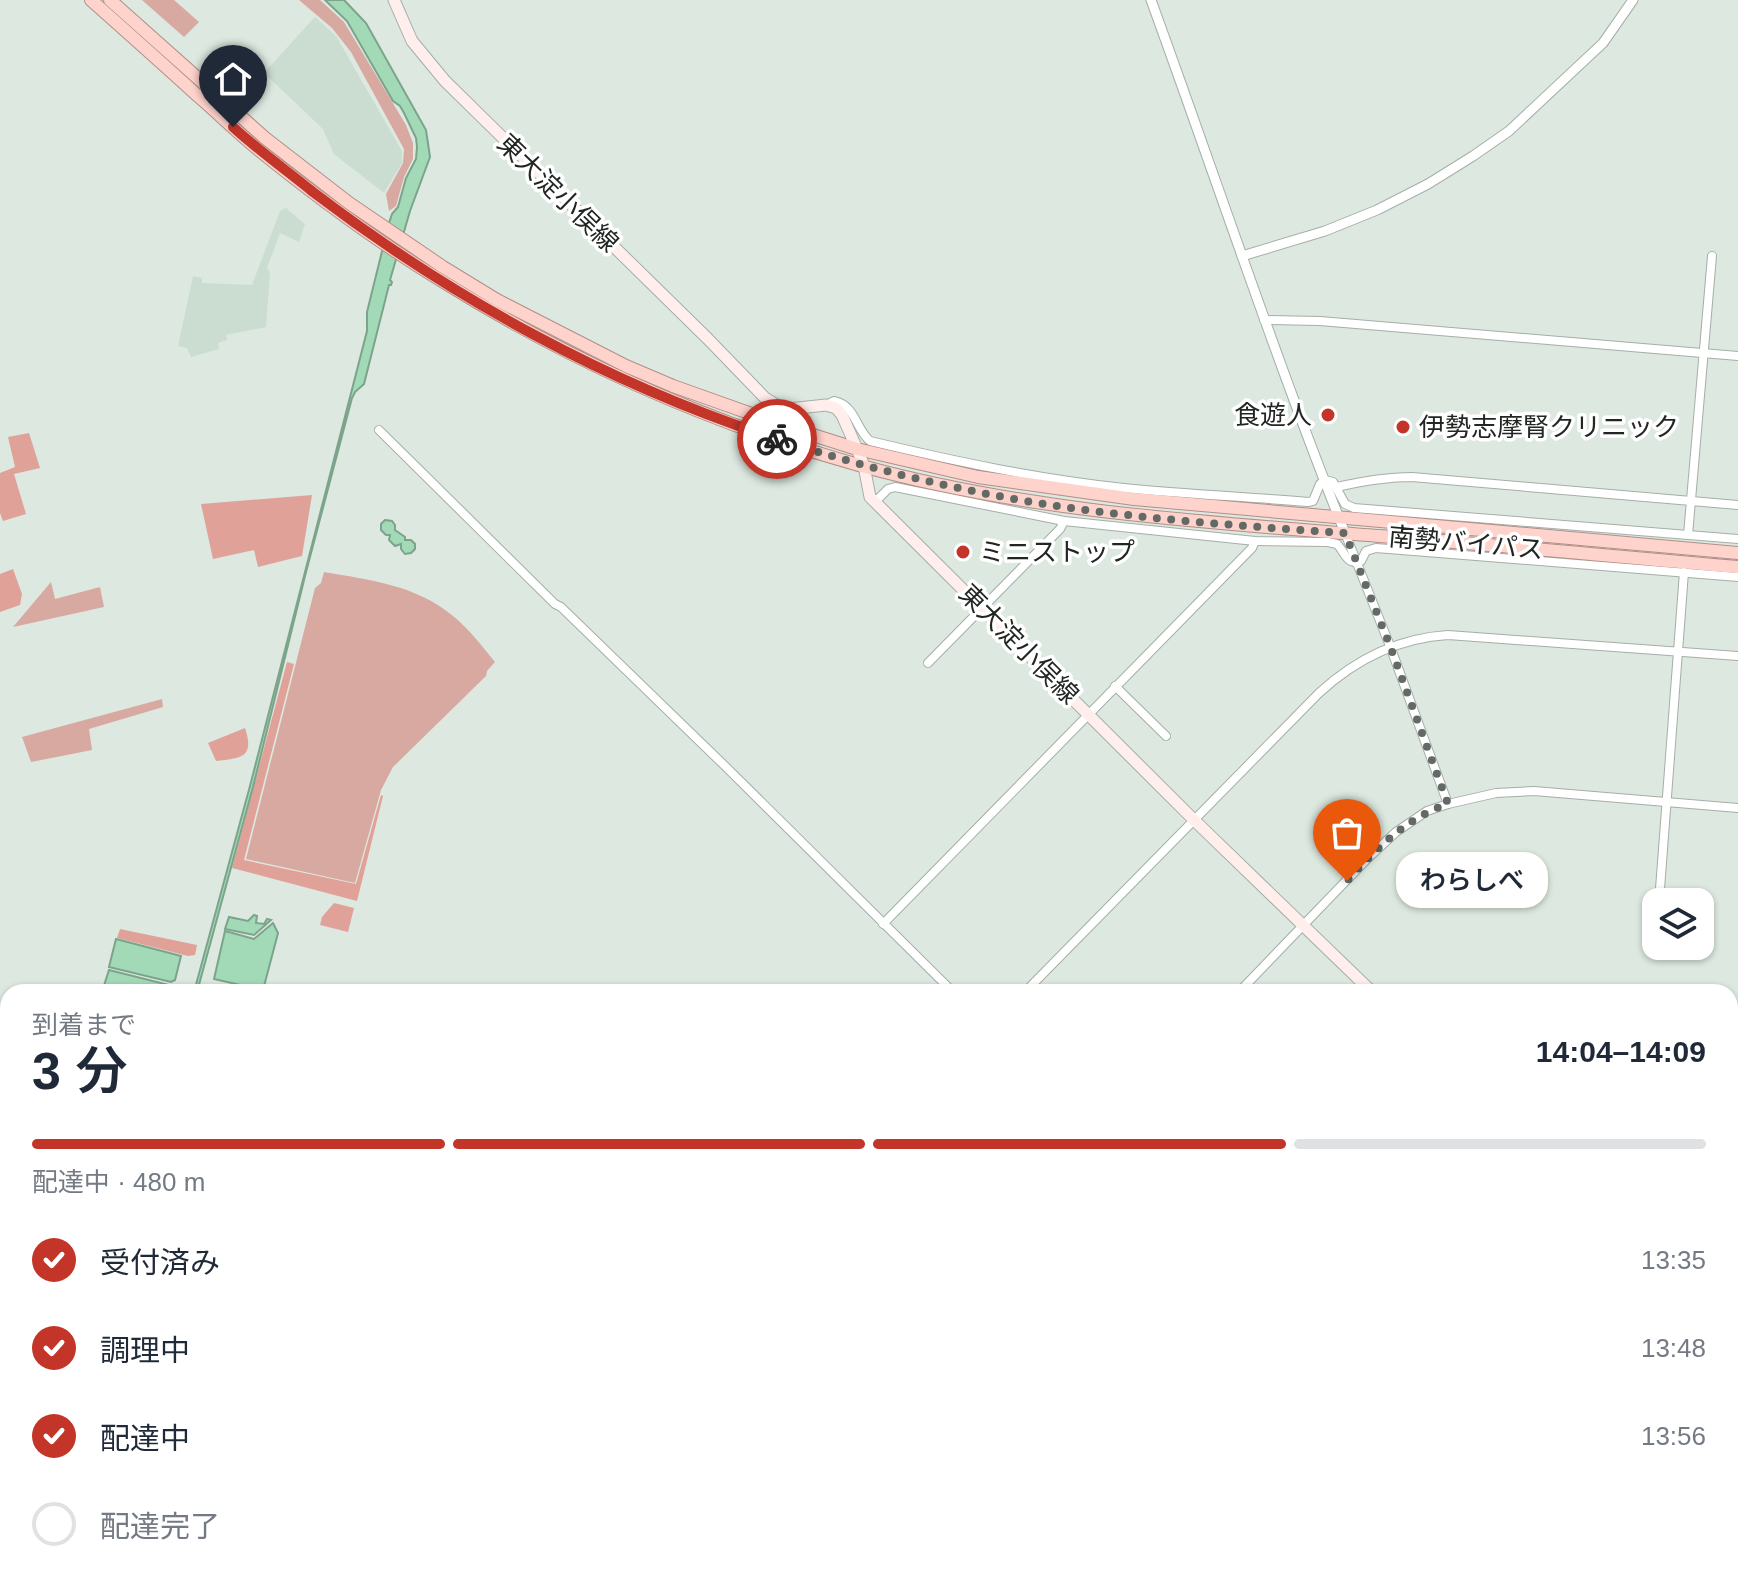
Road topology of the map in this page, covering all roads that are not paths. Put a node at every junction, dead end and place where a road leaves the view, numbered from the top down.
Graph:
1 (91, 0) edge
2 (110, 0) edge
3 (394, 0) edge
4 (1151, 0) edge
5 (1633, 0) edge
6 (381, 233) junction
7 (1242, 256) junction
8 (1712, 256) dead end
9 (1264, 320) junction
10 (1704, 353) junction
11 (1738, 356) edge
12 (826, 405) junction
13 (379, 430) dead end
14 (857, 449) junction
15 (864, 466) junction
16 (1325, 480) junction
17 (1337, 487) junction
18 (1691, 501) junction
19 (875, 502) junction
20 (1738, 505) edge
21 (1339, 518) junction
22 (1064, 521) junction
23 (1345, 533) junction
24 (1688, 535) junction
25 (1738, 539) edge
26 (1255, 541) junction
27 (1738, 553) edge
28 (1357, 562) junction
29 (1738, 567) edge
30 (1684, 572) junction
31 (1738, 577) edge
32 (982, 607) junction
33 (1390, 646) junction
34 (1678, 651) junction
35 (1738, 656) edge
36 (928, 663) dead end
37 (1115, 686) junction
38 (1088, 713) junction
39 (1166, 736) dead end
40 (1667, 802) junction
41 (1448, 804) junction
42 (1738, 808) edge
43 (1194, 820) junction
44 (1660, 888) edge
45 (883, 924) junction
46 (1305, 925) junction
47 (945, 984) edge
48 (1033, 984) edge
49 (1247, 984) edge
50 (1364, 984) edge

1 - 6 highway, 南勢バイパス
2 - 6 highway, 南勢バイパス
3 - 12 main road, 東大淀小俣線
4 - 7 street
5 - 7 street
6 - 14 highway, 南勢バイパス
6 - 15 highway, 南勢バイパス
7 - 9 street
8 - 10 street
9 - 10 street
9 - 16 street
10 - 11 street
10 - 18 street
12 - 14 main road, 東大淀小俣線
12 - 16 street
13 - 45 street
14 - 15 main road, 東大淀小俣線
14 - 21 highway, 南勢バイパス
15 - 19 main road, 東大淀小俣線
15 - 23 highway, 南勢バイパス
16 - 17 street
16 - 21 street
17 - 18 street
17 - 24 street
18 - 20 street
18 - 24 street
19 - 22 street
19 - 32 main road, 東大淀小俣線
21 - 23 street
21 - 27 highway, 南勢バイパス
22 - 26 street
22 - 32 street
23 - 28 street
23 - 29 highway, 南勢バイパス
24 - 25 street
26 - 28 street
26 - 37 street
28 - 30 street
28 - 33 street
30 - 31 street
30 - 34 street
32 - 36 street
32 - 38 main road, 東大淀小俣線
33 - 34 street
33 - 41 street
33 - 43 street
34 - 35 street
34 - 40 street
37 - 38 street
37 - 39 street
38 - 43 main road, 東大淀小俣線
38 - 45 street
40 - 41 street
40 - 42 street
40 - 44 street
41 - 46 street
43 - 46 main road, 東大淀小俣線
43 - 48 street
45 - 47 street
46 - 49 street
46 - 50 main road, 東大淀小俣線

